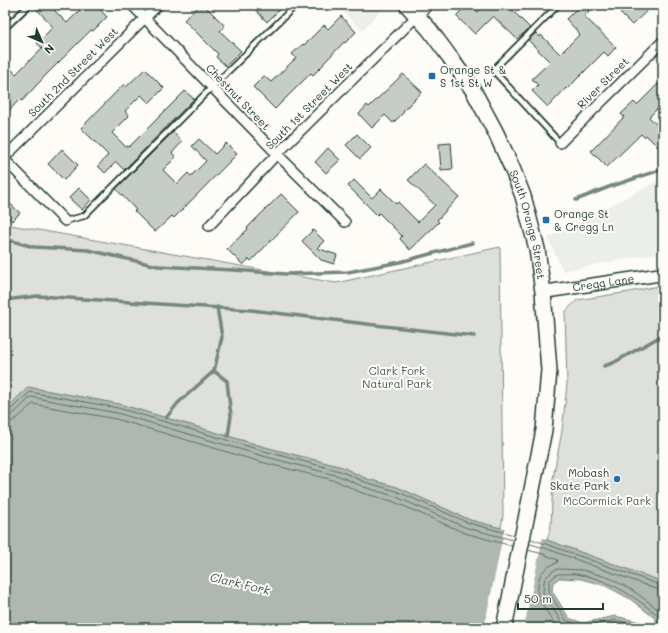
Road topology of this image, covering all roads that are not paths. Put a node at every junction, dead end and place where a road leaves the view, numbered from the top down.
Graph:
1 (29, 5) edge
2 (132, 5) edge
3 (158, 5) edge
4 (296, 5) edge
5 (558, 5) edge
6 (418, 8) edge
7 (145, 18) junction
8 (5, 28) edge
9 (663, 41) edge
10 (212, 87) junction
11 (560, 143) joint
12 (277, 154) junction
13 (5, 157) edge
14 (5, 160) edge
15 (65, 222) joint
16 (345, 222) dead end
17 (209, 226) dead end
18 (663, 274) edge
19 (543, 292) junction
20 (504, 628) edge

1 - 8 lane
2 - 7 street, Chestnut Street
3 - 7 street, South 2nd Street West
4 - 10 lane
5 - 11 lane
6 - 12 street, South 1st Street West
6 - 19 main road, South Orange Street
7 - 10 street, Chestnut Street
7 - 13 street, South 2nd Street West
9 - 11 street, River Street
10 - 12 street, Chestnut Street
10 - 15 lane
12 - 16 street, Chestnut Street
12 - 17 street, South 1st Street West
14 - 15 street
18 - 19 street, Cregg Lane
19 - 20 main road, South Orange Street

